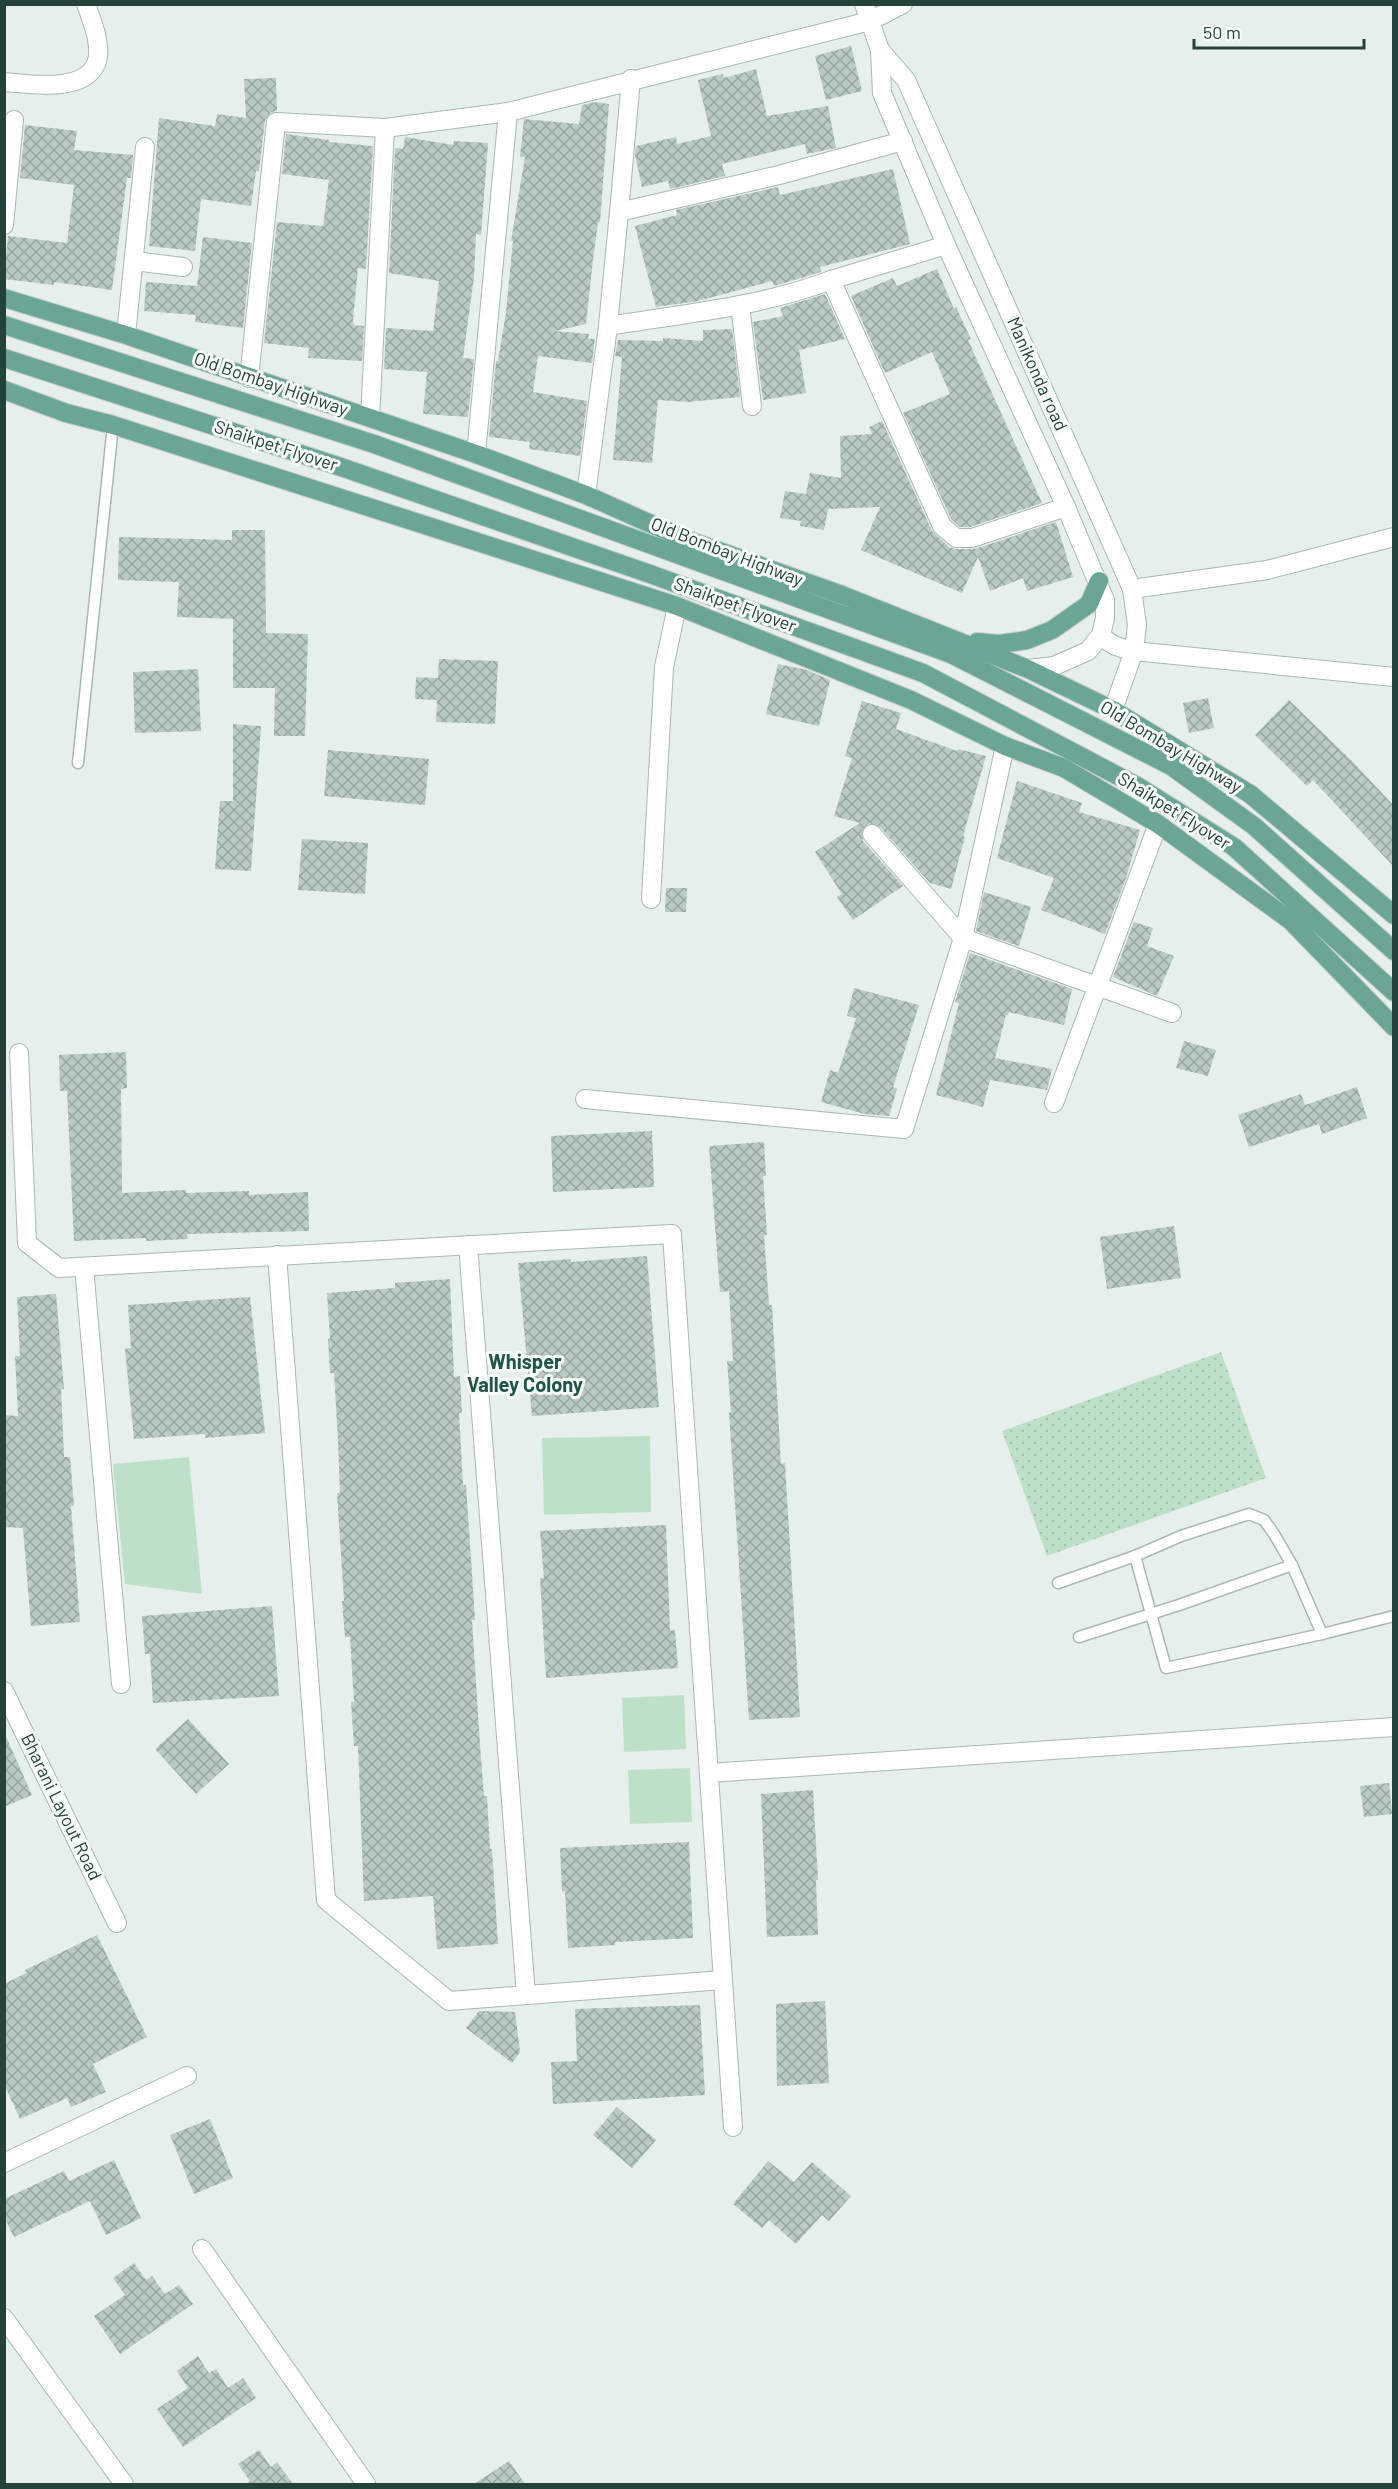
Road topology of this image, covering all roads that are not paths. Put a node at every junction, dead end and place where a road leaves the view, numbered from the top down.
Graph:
1 (86, 4) edge
2 (903, 4) edge
3 (867, 13) edge
4 (880, 50) junction
5 (631, 79) junction
6 (4, 82) edge
7 (507, 112) junction
8 (14, 120) dead end
9 (385, 128) junction
10 (903, 141) junction
11 (145, 147) dead end
12 (619, 212) junction
13 (4, 225) edge
14 (946, 245) junction
15 (134, 261) junction
16 (183, 267) dead end
17 (831, 280) junction
18 (4, 298) edge
19 (740, 305) junction
20 (4, 325) edge
21 (608, 326) junction
22 (126, 335) junction
23 (4, 358) edge
24 (249, 378) junction
25 (4, 390) edge
26 (752, 406) dead end
27 (370, 418) junction
28 (113, 425) junction
29 (476, 454) junction
30 (586, 495) junction
31 (1066, 507) junction
32 (1394, 537) edge
33 (1099, 582) junction
34 (1132, 589) junction
35 (677, 606) junction
36 (1101, 635) junction
37 (963, 642) junction
38 (1134, 651) junction
39 (1028, 669) junction
40 (1394, 678) edge
41 (1113, 710) junction
42 (1005, 746) junction
43 (78, 763) dead end
44 (1158, 824) junction
45 (872, 834) dead end
46 (651, 899) dead end
47 (1394, 915) edge
48 (963, 938) junction
49 (1394, 951) edge
50 (1097, 985) junction
51 (1394, 992) edge
52 (1172, 1012) dead end
53 (1394, 1027) edge
54 (19, 1053) dead end
55 (585, 1099) dead end
56 (1054, 1103) dead end
57 (468, 1245) junction
58 (277, 1255) junction
59 (84, 1267) junction
60 (1135, 1556) junction
61 (1292, 1565) junction
62 (1058, 1583) dead end
63 (1152, 1613) junction
64 (1394, 1616) edge
65 (1322, 1634) junction
66 (1079, 1637) dead end
67 (121, 1684) dead end
68 (4, 1690) edge
69 (1394, 1727) edge
70 (708, 1773) junction
71 (117, 1923) dead end
72 (723, 1980) junction
73 (526, 1995) junction
74 (188, 2076) dead end
75 (733, 2127) dead end
76 (4, 2163) edge
77 (202, 2249) dead end
78 (4, 2318) edge
79 (124, 2484) edge
80 (366, 2484) edge

1 - 6 street
2 - 3 street
3 - 4 street, Manikonda road
3 - 5 street
4 - 10 street, Manikonda road
4 - 34 street, Manikonda road
5 - 7 street
5 - 12 street
7 - 9 street
7 - 29 street
8 - 13 street
9 - 24 street
9 - 27 street
10 - 12 street
10 - 14 street, Manikonda road
11 - 15 street
12 - 21 street
14 - 17 street
14 - 31 street, Manikonda road
15 - 16 street
15 - 22 street
17 - 19 street
17 - 31 street
18 - 22 main road, Old Bombay Highway
19 - 21 street
19 - 26 street
20 - 49 main road, Shaikpet Flyover
21 - 30 street
22 - 24 main road, Old Bombay Highway
23 - 51 main road, Shaikpet Flyover
24 - 27 main road, Old Bombay Highway
25 - 28 main road
27 - 29 main road, Old Bombay Highway
28 - 35 main road
28 - 43 lane
29 - 30 main road, Old Bombay Highway
30 - 37 main road, Old Bombay Highway
31 - 33 street, Manikonda road
32 - 34 street
33 - 36 street, Manikonda road
33 - 37 main road
34 - 38 street, Manikonda road
35 - 42 main road
35 - 46 street
36 - 38 street
36 - 39 street
37 - 39 main road, Old Bombay Highway
38 - 40 street
38 - 41 street, Manikonda road
39 - 41 main road, Old Bombay Highway
41 - 47 main road, Old Bombay Highway
42 - 44 main road
42 - 48 street
44 - 50 street
44 - 53 main road
45 - 48 street
48 - 50 street
48 - 55 street
50 - 52 street
50 - 56 street
54 - 59 street
57 - 58 street
57 - 70 street
57 - 73 street
58 - 59 street
58 - 73 street
59 - 67 street
60 - 61 lane
60 - 62 lane
60 - 63 lane
61 - 63 lane
61 - 65 lane
63 - 65 lane
63 - 66 lane
64 - 65 lane
68 - 71 street, Bharani Layout Road
69 - 70 street
70 - 72 street
72 - 73 street
72 - 75 street
74 - 76 street
77 - 80 street
78 - 79 street

